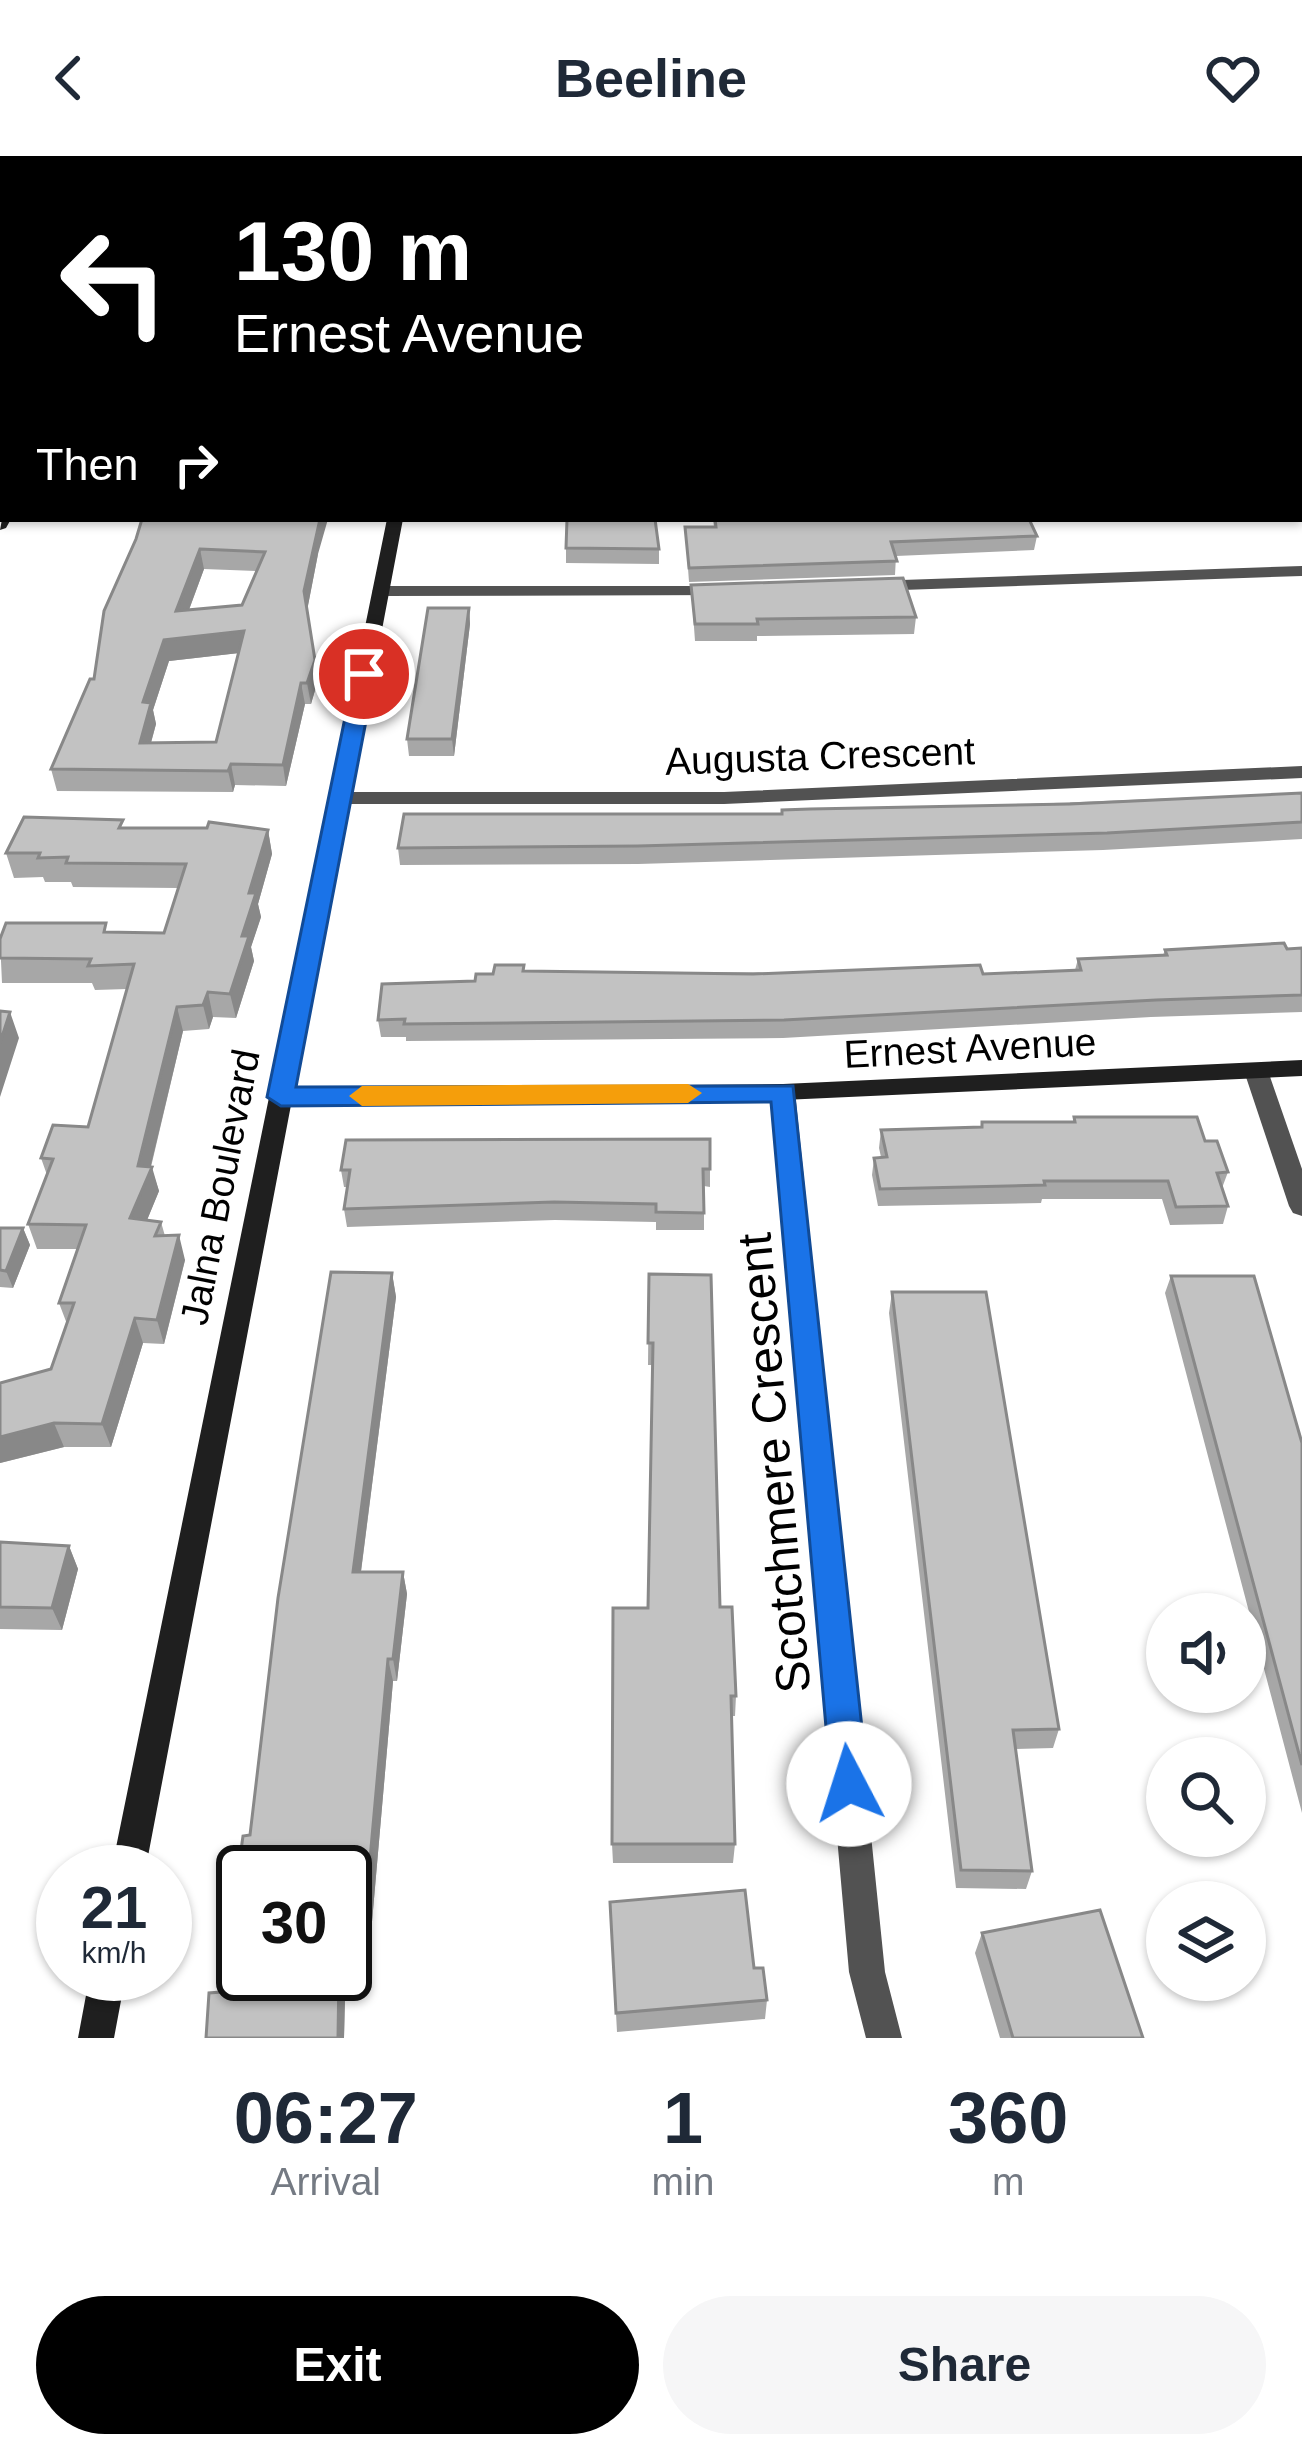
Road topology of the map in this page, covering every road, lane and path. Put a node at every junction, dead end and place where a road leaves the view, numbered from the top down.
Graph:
1 (394, 522) edge
2 (1302, 571) edge
3 (860, 586) edge
4 (743, 590) edge
5 (381, 591) junction
6 (1302, 772) edge
7 (340, 798) junction
8 (1302, 1068) edge
9 (1256, 1070) junction
10 (783, 1092) junction
11 (281, 1097) junction
12 (1302, 1206) edge
13 (133, 1845) edge
14 (103, 2001) edge
15 (96, 2038) edge
16 (884, 2038) edge

1 - 5 street, Jalna Boulevard
2 - 3 street
4 - 5 street
5 - 7 street, Jalna Boulevard
6 - 7 street, Augusta Crescent
7 - 11 street, Jalna Boulevard
8 - 9 street, Ernest Avenue
9 - 10 street, Ernest Avenue
9 - 12 street
10 - 11 street, Ernest Avenue
10 - 16 street, Scotchmere Crescent
11 - 13 street, Jalna Boulevard
14 - 15 street

